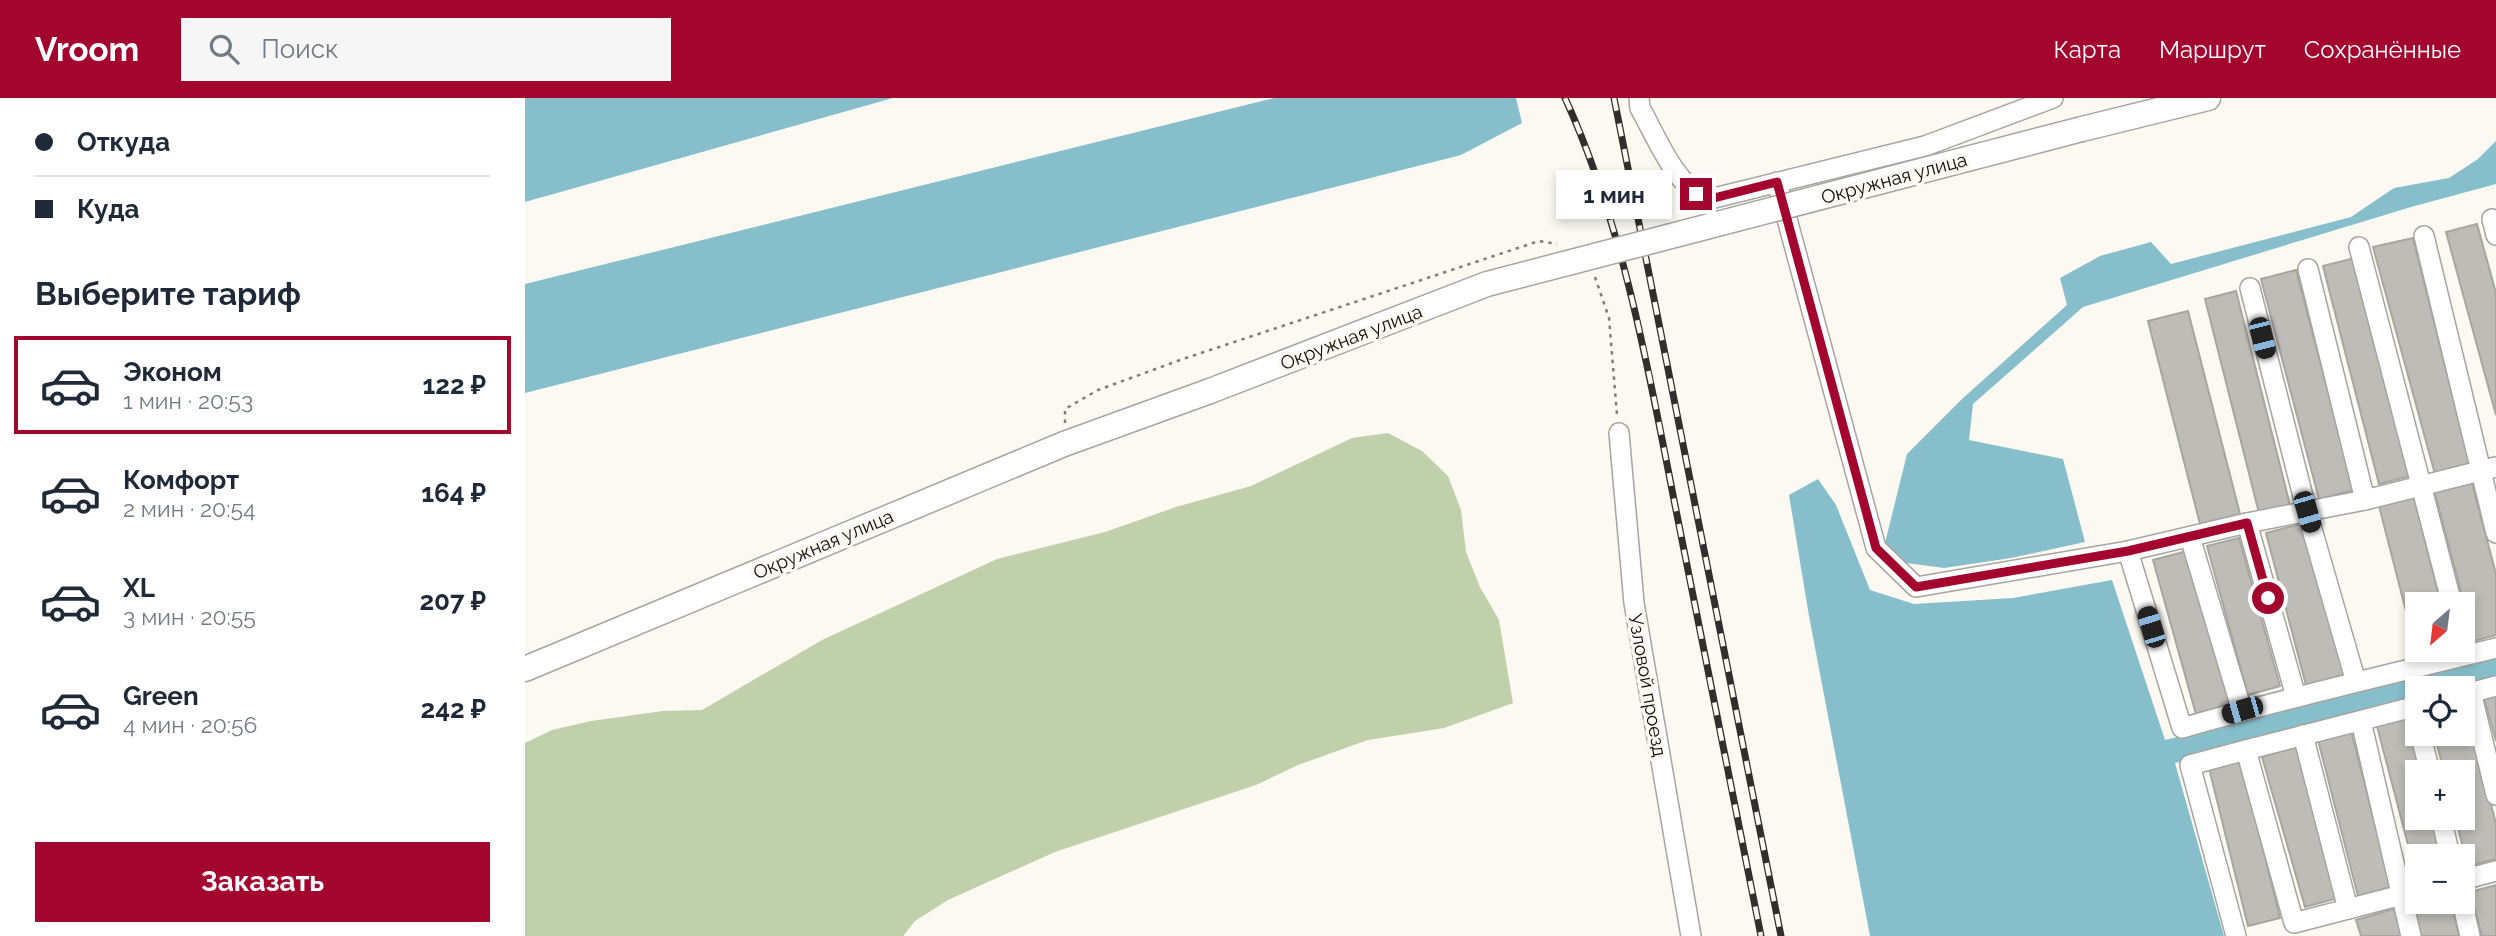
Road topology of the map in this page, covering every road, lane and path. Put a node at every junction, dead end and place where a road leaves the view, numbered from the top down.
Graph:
1 (1639, 98) edge
2 (2053, 98) edge
3 (2208, 98) edge
4 (1777, 182) junction
5 (2424, 236) dead end
6 (2359, 247) dead end
7 (2308, 269) dead end
8 (2250, 288) dead end
9 (1619, 433) dead end
10 (2488, 469) edge
11 (2420, 486) junction
12 (2365, 500) junction
13 (2307, 512) junction
14 (2247, 523) junction
15 (2496, 533) edge
16 (2190, 537) junction
17 (2128, 551) junction
18 (2449, 592) edge
19 (2475, 648) edge
20 (2496, 648) edge
21 (2420, 662) edge
22 (525, 669) edge
23 (2356, 682) junction
24 (2496, 686) edge
25 (2475, 691) edge
26 (2295, 697) junction
27 (2242, 710) junction
28 (2405, 713) edge
29 (2361, 721) junction
30 (2475, 721) edge
31 (2303, 736) junction
32 (2246, 750) junction
33 (2496, 795) edge
34 (2496, 871) edge
35 (2475, 877) edge
36 (2405, 879) edge
37 (2405, 894) edge
38 (2348, 909) junction
39 (2410, 914) edge
40 (2465, 914) edge
41 (1691, 936) edge
42 (2236, 936) edge
43 (2411, 936) edge
44 (2470, 936) edge

1 - 4 street
2 - 4 street
3 - 22 main road, Окружная улица, bridge
4 - 17 street
5 - 10 street
6 - 11 street
7 - 12 street
8 - 13 street
9 - 41 street, Узловой проезд
10 - 11 street
10 - 15 street
11 - 12 street
11 - 18 street
12 - 13 street
13 - 14 street
13 - 23 street
14 - 16 street
14 - 26 street
16 - 17 street
16 - 27 street
17 - 27 street
19 - 20 street
21 - 23 street
23 - 26 street
24 - 25 street
26 - 27 street
28 - 29 street
29 - 31 street
29 - 36 street
30 - 33 street
31 - 32 street
31 - 38 street
32 - 38 street
32 - 42 street
34 - 35 street
37 - 38 street
39 - 43 street
40 - 44 street

